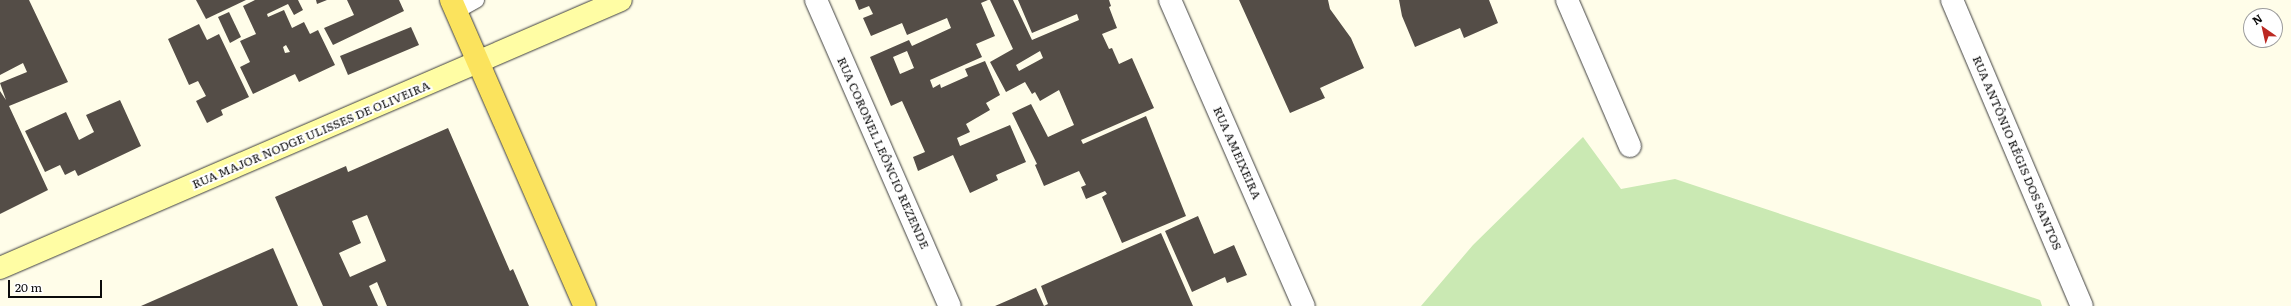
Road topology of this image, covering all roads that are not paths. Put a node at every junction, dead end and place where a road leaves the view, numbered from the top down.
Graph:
1 (476, 0) edge
2 (816, 0) edge
3 (1170, 0) edge
4 (1567, 0) edge
5 (1952, 0) edge
6 (611, 2) edge
7 (454, 5) edge
8 (478, 63) junction
9 (1630, 146) dead end
10 (0, 268) edge
11 (585, 306) edge
12 (950, 306) edge
13 (1304, 306) edge
14 (2082, 306) edge

1 - 7 lane
2 - 12 street, RUA CORONEL LEÔNCIO REZENDE
3 - 13 street, RUA AMEIXEIRA
4 - 9 street
5 - 14 street, RUA ANTÔNIO RÉGIS DOS SANTOS
6 - 8 main road, RUA MAJOR NODGE ULISSES DE OLIVEIRA
7 - 8 main road
8 - 10 main road, RUA MAJOR NODGE ULISSES DE OLIVEIRA
8 - 11 main road

